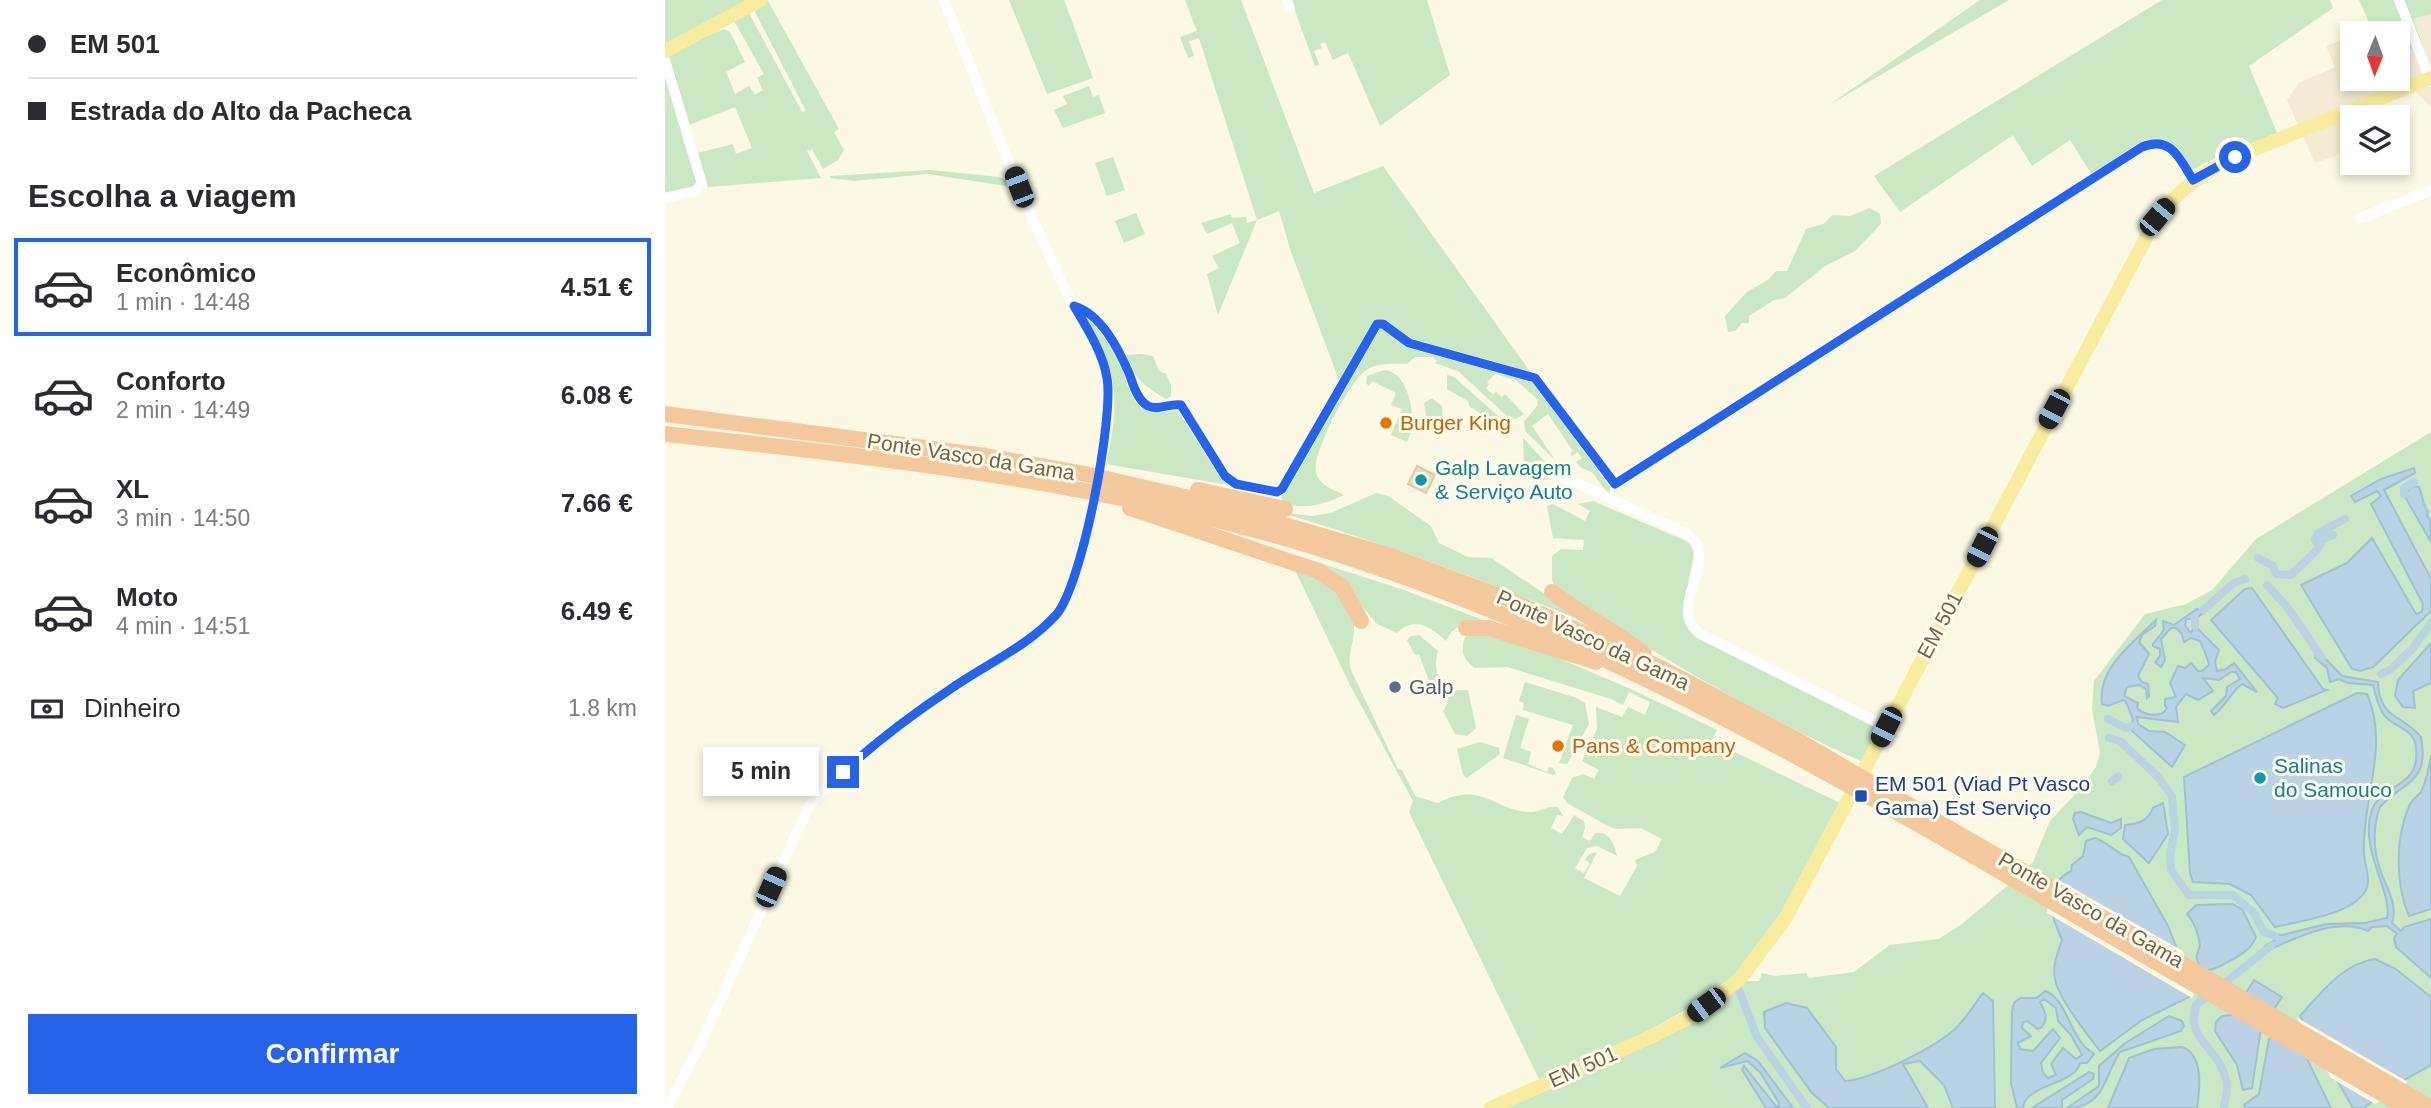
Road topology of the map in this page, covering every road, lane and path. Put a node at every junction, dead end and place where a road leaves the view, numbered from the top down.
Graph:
1 (761, 0) edge
2 (944, 0) edge
3 (2399, 0) edge
4 (665, 51) edge
5 (665, 60) edge
6 (2431, 80) edge
7 (2193, 180) junction
8 (2431, 190) edge
9 (665, 198) edge
10 (2361, 219) dead end
11 (1074, 306) junction
12 (665, 414) edge
13 (665, 434) edge
14 (986, 456) junction
15 (1553, 476) dead end
16 (1040, 481) junction
17 (1285, 509) dead end
18 (1552, 592) dead end
19 (1361, 621) dead end
20 (1466, 628) dead end
21 (1663, 669) junction
22 (1646, 677) junction
23 (1886, 727) junction
24 (1817, 759) junction
25 (667, 1108) edge
26 (1491, 1108) edge
27 (2407, 1108) edge
28 (2431, 1108) edge

1 - 4 main road
2 - 11 street
3 - 6 street
5 - 9 street
6 - 7 main road, EM 501 / EM 501
7 - 11 street
7 - 23 main road, EM 501 / EM 501
8 - 10 street
11 - 25 street
12 - 14 highway, Ponte Vasco da Gama
13 - 16 highway, Ponte Vasco da Gama
14 - 17 highway
14 - 21 highway, Ponte Vasco da Gama
15 - 23 street
16 - 19 highway
16 - 22 highway, Ponte Vasco da Gama
18 - 21 highway
20 - 22 highway
21 - 24 highway, Ponte Vasco da Gama
22 - 24 highway, Ponte Vasco da Gama
23 - 26 main road, EM 501 / EM 501
24 - 27 highway, Ponte Vasco da Gama
24 - 28 highway, Ponte Vasco da Gama

